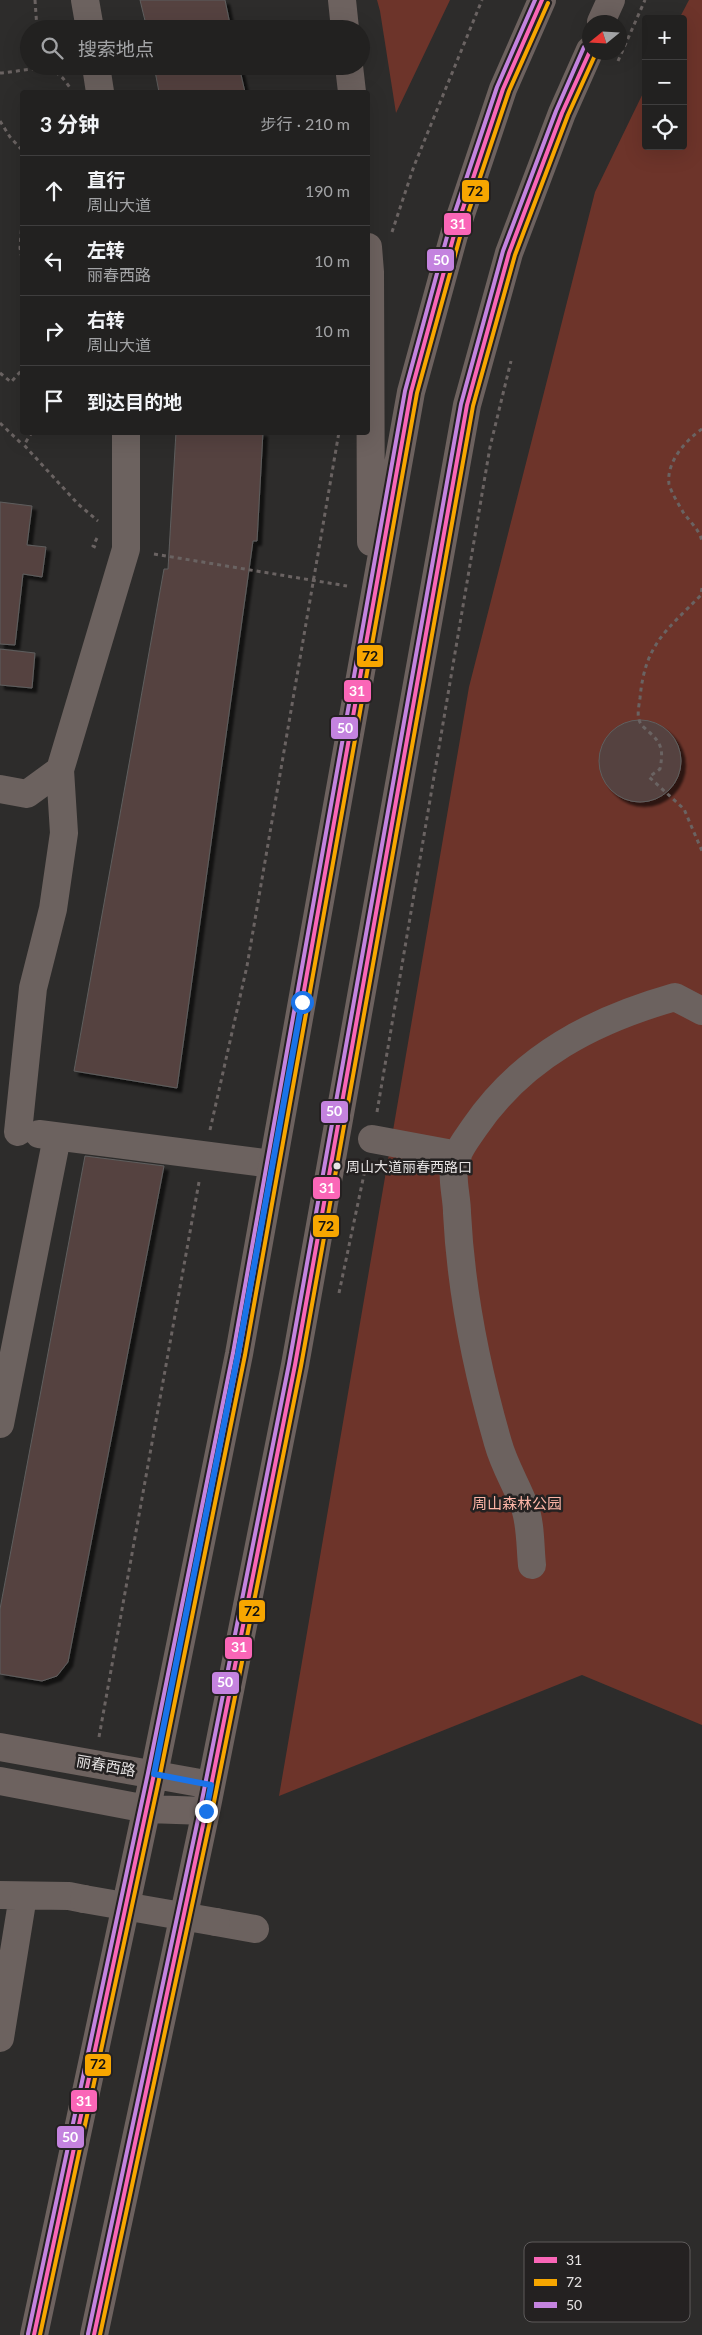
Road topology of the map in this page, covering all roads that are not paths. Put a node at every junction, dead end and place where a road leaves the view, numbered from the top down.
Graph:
1 (85, 0) edge
2 (342, 0) edge
3 (542, 0) edge
4 (611, 0) edge
5 (604, 15) edge
6 (88, 20) edge
7 (344, 20) edge
8 (586, 60) edge
9 (97, 75) edge
10 (350, 75) edge
11 (100, 90) edge
12 (352, 90) edge
13 (379, 242) edge
14 (126, 435) edge
15 (372, 600) junction
16 (60, 770) junction
17 (0, 789) edge
18 (702, 1011) edge
19 (9, 1131) edge
20 (57, 1137) junction
21 (372, 1139) road end
22 (458, 1155) junction
23 (272, 1164) junction
24 (0, 1424) edge
25 (532, 1565) dead end
26 (0, 1746) edge
27 (154, 1774) junction
28 (0, 1782) edge
29 (208, 1798) junction
30 (147, 1809) junction
31 (11, 1896) edge
32 (254, 1929) dead end
33 (0, 2038) edge
34 (34, 2335) edge
35 (94, 2335) edge

1 - 6 lane
2 - 7 main road
3 - 15 main road
4 - 5 main road
8 - 29 main road
9 - 11 lane
10 - 12 main road
13 - 15 main road
14 - 16 lane
15 - 23 main road
16 - 17 lane
16 - 19 lane
18 - 22 lane
19 - 20 lane
20 - 23 lane
20 - 24 lane
21 - 22 lane
22 - 25 lane
23 - 27 main road
26 - 27 main road, 丽春西路
27 - 29 main road, 丽春西路
27 - 30 main road
28 - 30 main road
29 - 30 main road
29 - 35 main road
30 - 34 main road
31 - 32 lane, bridge
31 - 33 lane

